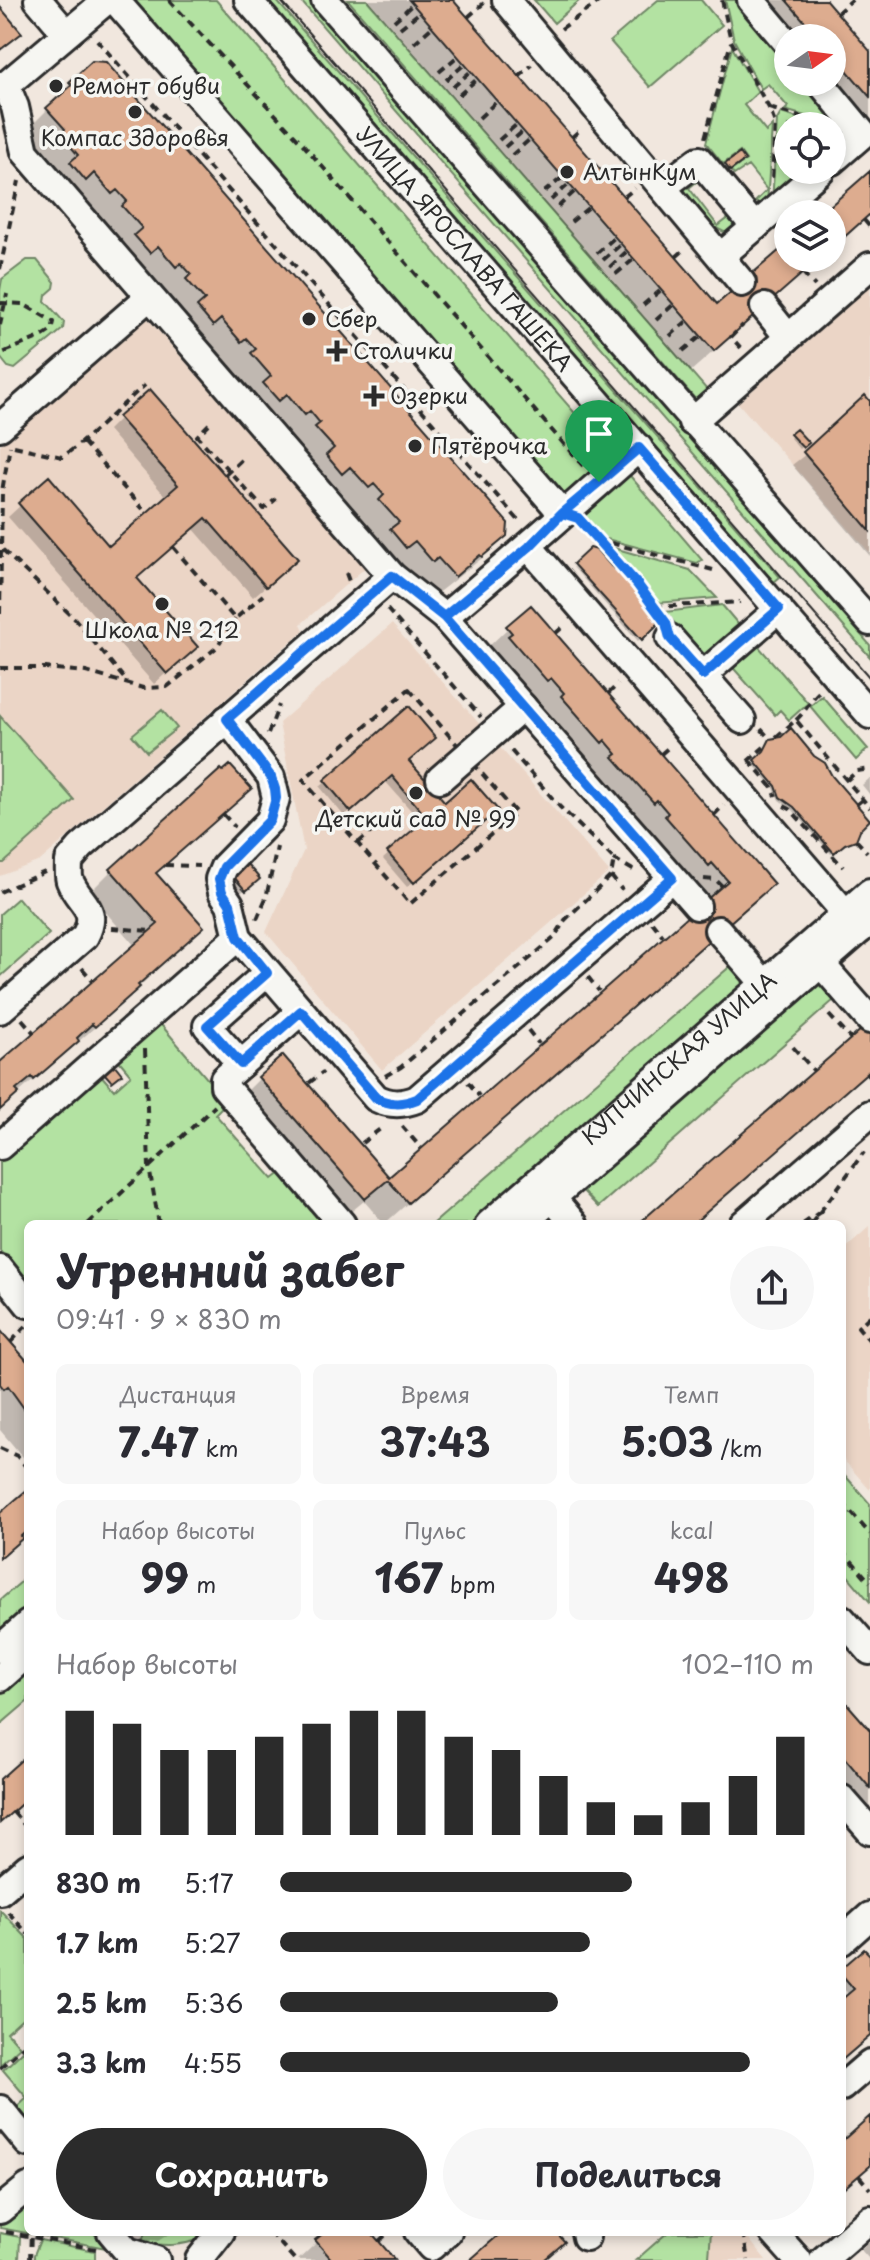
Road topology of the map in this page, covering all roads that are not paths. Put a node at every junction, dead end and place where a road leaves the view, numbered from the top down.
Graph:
1 (38, 0) edge
2 (107, 0) edge
3 (115, 0) edge
4 (248, 0) edge
5 (325, 0) edge
6 (506, 0) edge
7 (751, 0) edge
8 (774, 27) edge
9 (74, 28) junction
10 (3, 85) edge
11 (832, 96) edge
12 (845, 112) edge
13 (846, 113) edge
14 (42, 116) dead end
15 (22, 142) junction
16 (846, 149) edge
17 (805, 184) edge
18 (663, 187) junction
19 (762, 221) junction
20 (721, 256) junction
21 (870, 266) edge
22 (742, 283) dead end
23 (149, 297) junction
24 (764, 307) dead end
25 (788, 337) junction
26 (692, 422) junction
27 (4, 439) edge
28 (639, 448) junction
29 (562, 513) junction
30 (532, 544) junction
31 (382, 584) junction
32 (779, 609) junction
33 (444, 617) junction
34 (870, 622) edge
35 (670, 638) road end
36 (703, 675) junction
37 (523, 707) junction
38 (870, 715) edge
39 (227, 719) junction
40 (742, 720) dead end
41 (440, 779) dead end
42 (672, 878) junction
43 (870, 892) edge
44 (697, 906) dead end
45 (859, 922) edge
46 (718, 930) dead end
47 (245, 934) junction
48 (814, 956) junction
49 (267, 973) junction
50 (772, 992) junction
51 (0, 1010) edge
52 (301, 1011) junction
53 (870, 1020) edge
54 (241, 1064) junction
55 (867, 1129) edge
56 (0, 1146) edge
57 (545, 1189) junction
58 (338, 1220) edge
59 (495, 1220) edge
60 (525, 1220) edge
61 (571, 1220) edge
62 (748, 1220) edge
63 (0, 1269) edge
64 (24, 1299) edge
65 (846, 1624) edge
66 (24, 1628) edge
67 (0, 1649) edge
68 (870, 1651) edge
69 (24, 1657) edge
70 (0, 1678) edge
71 (846, 1804) edge
72 (870, 1831) edge
73 (24, 1870) edge
74 (0, 1891) edge
75 (870, 1916) edge
76 (846, 1937) edge
77 (870, 2063) edge
78 (846, 2084) edge
79 (0, 2109) edge
80 (24, 2138) edge
81 (24, 2190) edge
82 (0, 2210) edge
83 (870, 2219) edge
84 (218, 2236) edge
85 (421, 2236) edge
86 (443, 2236) edge
87 (777, 2236) edge
88 (118, 2248) edge
89 (836, 2256) edge
90 (156, 2260) edge
91 (199, 2260) edge
92 (798, 2260) edge

1 - 9 street
2 - 9 street
3 - 29 street
4 - 28 street, УЛИЦА ЯРОСЛАВА ГАШЕКА
5 - 26 street
6 - 18 street
7 - 8 street
9 - 10 street
10 - 15 street
11 - 12 street
13 - 16 street
14 - 15 street
15 - 23 street
17 - 19 street
18 - 19 street
18 - 20 street
19 - 20 street
20 - 22 street
21 - 25 street
23 - 27 street
23 - 31 street
24 - 25 street
25 - 26 street
26 - 34 street
28 - 29 street
28 - 32 street, УЛИЦА ЯРОСЛАВА ГАШЕКА
29 - 30 street
30 - 33 street
30 - 45 street
31 - 33 street
31 - 39 street
32 - 36 street
32 - 38 street, УЛИЦА ЯРОСЛАВА ГАШЕКА
33 - 37 street
35 - 36 street
36 - 40 street
37 - 41 street
37 - 42 street
39 - 47 street
39 - 51 street
42 - 44 street
42 - 52 street
43 - 45 street, КУПЧИНСКАЯ УЛИЦА
45 - 48 street, КУПЧИНСКАЯ УЛИЦА
46 - 50 street
47 - 49 street
47 - 56 street
48 - 50 street, КУПЧИНСКАЯ УЛИЦА
48 - 53 street
49 - 52 street
49 - 54 street
50 - 57 street, КУПЧИНСКАЯ УЛИЦА
52 - 54 street
54 - 58 street
55 - 62 street
57 - 59 street, КУПЧИНСКАЯ УЛИЦА
57 - 60 street, КУПЧИНСКАЯ УЛИЦА
57 - 61 street
63 - 64 street
65 - 68 street
66 - 67 street
69 - 70 street
71 - 72 street
73 - 74 street
75 - 76 street
77 - 78 street
79 - 80 street
81 - 82 street
83 - 89 street
84 - 91 street
85 - 86 street
87 - 92 street
88 - 90 street

